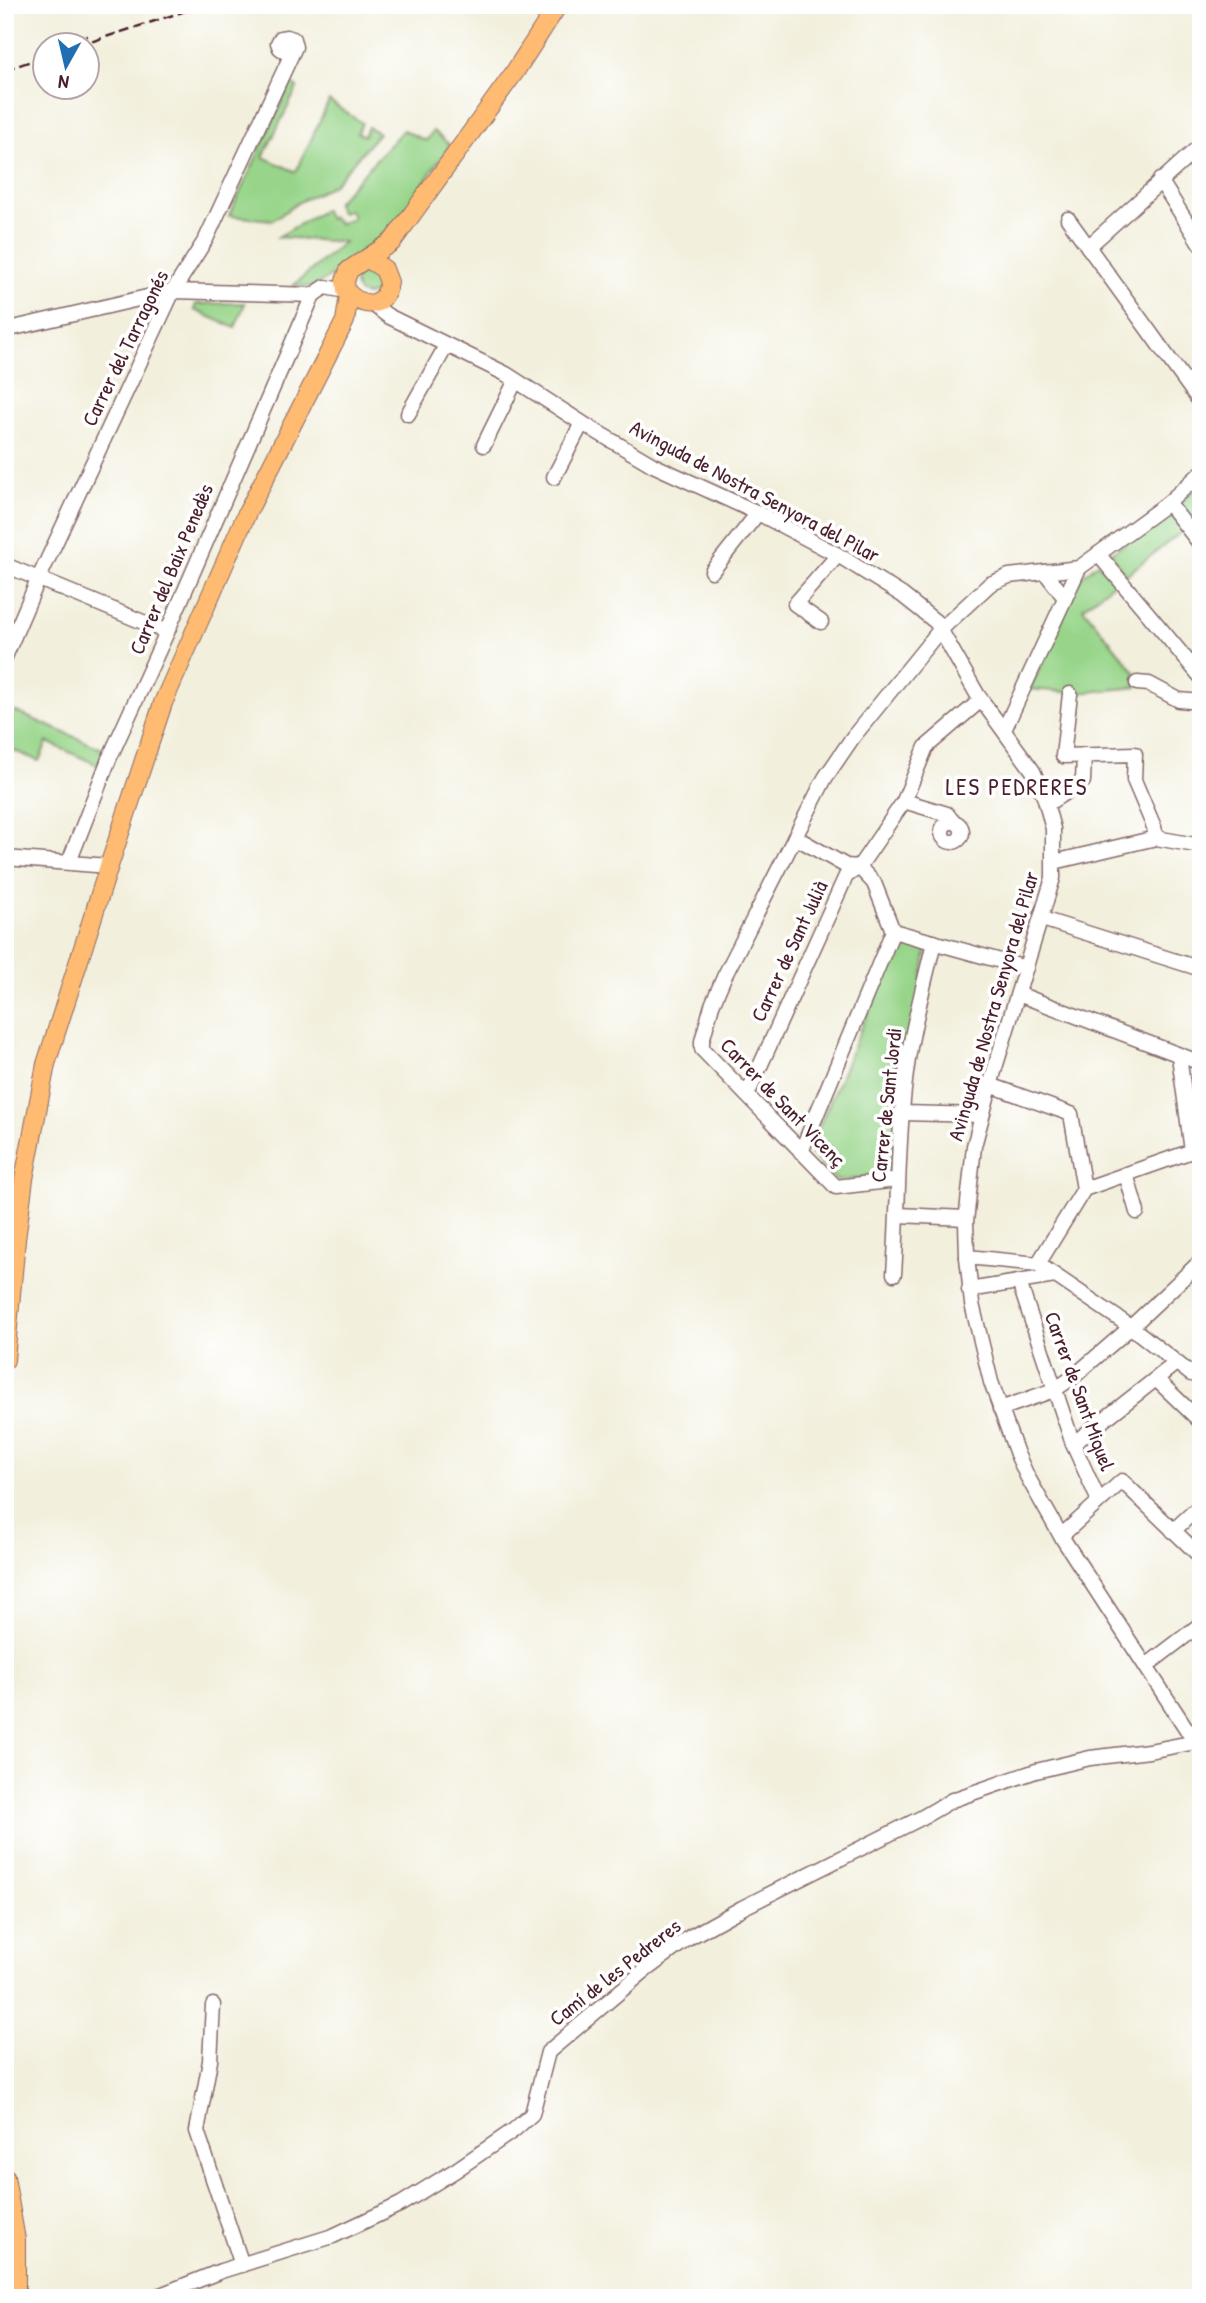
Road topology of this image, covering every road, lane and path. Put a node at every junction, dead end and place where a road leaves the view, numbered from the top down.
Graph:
1 (558, 5) edge
2 (290, 57) dead end
3 (1201, 145) edge
4 (1160, 180) junction
5 (1068, 219) dead end
6 (392, 242) junction
7 (1201, 245) edge
8 (1088, 247) junction
9 (368, 259) junction
10 (388, 281) junction
11 (173, 291) junction
12 (313, 295) junction
13 (352, 297) junction
14 (409, 327) junction
15 (5, 330) edge
16 (446, 346) junction
17 (512, 388) junction
18 (1201, 403) edge
19 (408, 414) dead end
20 (582, 423) junction
21 (484, 445) dead end
22 (1201, 473) edge
23 (554, 477) dead end
24 (1168, 503) junction
25 (758, 513) junction
26 (1201, 545) edge
27 (1098, 554) junction
28 (838, 555) junction
29 (5, 565) edge
30 (1079, 568) junction
31 (712, 571) dead end
32 (1045, 572) junction
33 (38, 580) junction
34 (1065, 598) junction
35 (821, 622) dead end
36 (939, 631) junction
37 (167, 632) junction
38 (5, 657) edge
39 (1201, 677) edge
40 (1137, 683) dead end
41 (1070, 694) dead end
42 (981, 700) junction
43 (1201, 702) edge
44 (1004, 730) junction
45 (1084, 755) junction
46 (904, 801) junction
47 (1047, 804) junction
48 (949, 820) dead end
49 (795, 837) junction
50 (1156, 838) junction
51 (1201, 846) edge
52 (116, 847) junction
53 (5, 858) edge
54 (69, 862) junction
55 (1054, 862) junction
56 (88, 864) junction
57 (109, 866) junction
58 (859, 867) junction
59 (98, 901) junction
60 (1042, 919) junction
61 (893, 931) junction
62 (933, 942) junction
63 (1027, 968) junction
64 (1201, 970) edge
65 (1018, 994) junction
66 (1179, 1056) junction
67 (1201, 1063) edge
68 (990, 1085) junction
69 (747, 1095) junction
70 (904, 1113) junction
71 (981, 1115) junction
72 (801, 1152) junction
73 (1196, 1152) edge
74 (1126, 1174) junction
75 (897, 1180) junction
76 (1084, 1189) junction
77 (1137, 1212) dead end
78 (898, 1215) junction
79 (966, 1218) junction
80 (967, 1257) junction
81 (1201, 1261) edge
82 (1038, 1264) junction
83 (894, 1274) dead end
84 (1055, 1276) junction
85 (1019, 1282) junction
86 (969, 1290) junction
87 (1131, 1327) junction
88 (5, 1360) edge
89 (1177, 1363) junction
90 (1196, 1370) edge
91 (1156, 1379) junction
92 (1054, 1390) junction
93 (1000, 1409) junction
94 (1201, 1422) edge
95 (1073, 1444) junction
96 (1099, 1501) junction
97 (1201, 1505) edge
98 (1173, 1531) junction
99 (1061, 1536) junction
100 (1201, 1557) edge
101 (1201, 1624) edge
102 (1146, 1666) junction
103 (1198, 1741) edge
104 (213, 2005) dead end
105 (5, 2177) edge
106 (242, 2265) junction
107 (16, 2298) edge
108 (153, 2298) edge

1 - 6 main road
2 - 11 street, Carrer del Tarragonés
3 - 4 street
4 - 7 street
4 - 8 street
5 - 8 street
6 - 9 main road
6 - 10 main road
8 - 18 street
9 - 10 main road
9 - 13 main road
10 - 13 main road
10 - 14 street, Avinguda de Nostra Senyora del Pilar
11 - 12 street
11 - 15 street
11 - 33 street, Carrer del Tarragonés
12 - 13 street
12 - 37 street, Carrer del Baix Penedès
13 - 14 street, Avinguda de Nostra Senyora del Pilar
13 - 52 main road
14 - 16 street, Avinguda de Nostra Senyora del Pilar
16 - 17 street, Avinguda de Nostra Senyora del Pilar
16 - 19 street
16 - 20 street, Avinguda de Nostra Senyora del Pilar
17 - 20 street, Avinguda de Nostra Senyora del Pilar
17 - 21 street
20 - 23 street
20 - 25 street, Avinguda de Nostra Senyora del Pilar
22 - 24 street
24 - 26 street
24 - 27 street
25 - 28 street, Avinguda de Nostra Senyora del Pilar
25 - 31 street
27 - 30 street
27 - 39 street
28 - 35 street
28 - 36 street, Avinguda de Nostra Senyora del Pilar
29 - 33 street
30 - 32 street
30 - 34 street
32 - 34 street
32 - 36 street
33 - 37 street
33 - 38 street, Carrer del Tarragonés
34 - 44 street
36 - 42 street, Avinguda de Nostra Senyora del Pilar
36 - 49 street
37 - 54 street, Carrer del Baix Penedès
40 - 43 street
41 - 45 street
42 - 44 street, Avinguda de Nostra Senyora del Pilar
42 - 46 street, Carrer de Sant Julià
44 - 47 street, Avinguda de Nostra Senyora del Pilar
45 - 47 street
45 - 50 street
46 - 48 street
46 - 58 street, Carrer de Sant Julià
47 - 55 street, Avinguda de Nostra Senyora del Pilar
49 - 58 street
49 - 69 street, Carrer de Sant Vicenç
50 - 51 street
50 - 55 street
52 - 56 street
52 - 57 main road
53 - 54 street
54 - 56 street
55 - 60 street, Avinguda de Nostra Senyora del Pilar
56 - 57 street
56 - 59 street
57 - 59 main road
58 - 61 street
58 - 69 street, Carrer de Sant Julià
59 - 88 main road
60 - 63 street, Avinguda de Nostra Senyora del Pilar
60 - 64 street
61 - 62 street
61 - 72 street
62 - 63 street
62 - 70 street, Carrer de Sant Jordi
63 - 65 street, Avinguda de Nostra Senyora del Pilar
65 - 66 street
65 - 68 street, Avinguda de Nostra Senyora del Pilar
66 - 67 street
66 - 73 street
68 - 71 street, Avinguda de Nostra Senyora del Pilar
68 - 76 street
69 - 72 street, Carrer de Sant Vicenç
70 - 71 street
70 - 75 street, Carrer de Sant Jordi
71 - 79 street, Avinguda de Nostra Senyora del Pilar
72 - 75 street, Carrer de Sant Vicenç
73 - 74 street
74 - 76 street
74 - 77 street
75 - 78 street, Carrer de Sant Jordi
76 - 82 street
78 - 79 street
78 - 83 street, Carrer de Sant Jordi
79 - 80 street, Avinguda de Nostra Senyora del Pilar
80 - 82 street
80 - 86 street, Avinguda de Nostra Senyora del Pilar
81 - 87 street
82 - 84 street
84 - 85 street
84 - 87 street
85 - 86 street
85 - 92 street, Carrer de Sant Miquel
86 - 93 street, Avinguda de Nostra Senyora del Pilar
87 - 89 street
87 - 92 street
89 - 90 street
89 - 91 street
91 - 94 street
91 - 95 street
92 - 93 street
92 - 95 street, Carrer de Sant Miquel
93 - 99 street, Avinguda de Nostra Senyora del Pilar
95 - 96 street, Carrer de Sant Miquel
96 - 98 street, Carrer de Sant Miquel
96 - 99 street
97 - 98 street
98 - 100 street, Carrer de Sant Miquel
99 - 102 street, Avinguda de Nostra Senyora del Pilar
101 - 102 street
102 - 103 street, Avinguda de Nostra Senyora del Pilar
103 - 106 street, Camí de les Pedreres
104 - 106 street
105 - 107 main road
106 - 108 street, Camí de les Pedreres

